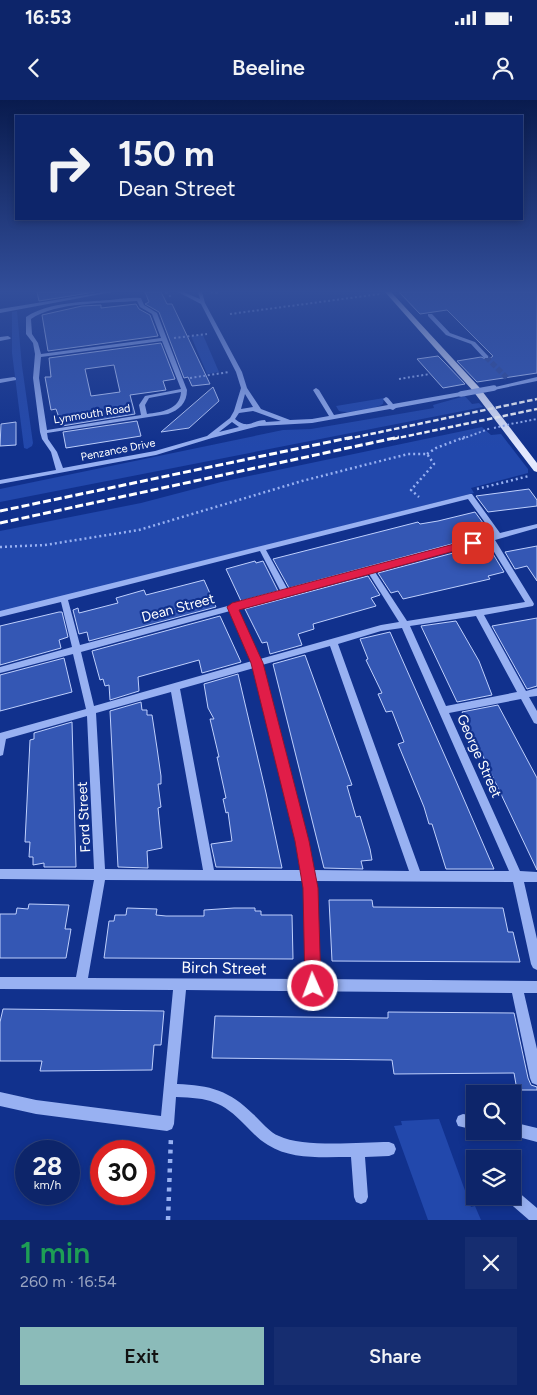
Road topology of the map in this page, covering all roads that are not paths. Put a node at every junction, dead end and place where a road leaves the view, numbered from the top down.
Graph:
1 (37, 344) edge
2 (124, 344) edge
3 (165, 344) edge
4 (224, 344) edge
5 (435, 344) edge
6 (474, 344) edge
7 (38, 356) junction
8 (486, 356) tunnel mouth
9 (508, 378) tunnel mouth
10 (14, 379) dead end
11 (537, 379) edge
12 (0, 381) edge
13 (514, 384) junction
14 (244, 388) junction
15 (494, 388) joint
16 (184, 390) junction
17 (316, 390) dead end
18 (446, 396) joint
19 (386, 399) dead end
20 (404, 406) joint
21 (393, 408) junction
22 (237, 411) junction
23 (260, 411) junction
24 (144, 416) junction
25 (232, 418) junction
26 (333, 418) junction
27 (289, 422) junction
28 (258, 424) junction
29 (249, 426) junction
30 (43, 432) junction
31 (210, 437) junction
32 (537, 470) edge
33 (60, 471) junction
34 (0, 482) edge
35 (537, 526) edge
36 (494, 537) junction
37 (262, 549) junction
38 (370, 570) junction
39 (286, 593) junction
40 (64, 598) junction
41 (232, 607) junction
42 (478, 612) junction
43 (0, 614) edge
44 (405, 624) junction
45 (333, 642) junction
46 (77, 649) junction
47 (257, 663) junction
48 (0, 670) edge
49 (175, 687) junction
50 (537, 692) edge
51 (523, 695) junction
52 (443, 710) junction
53 (91, 711) junction
54 (537, 720) edge
55 (1, 737) edge
56 (0, 752) edge
57 (0, 874) edge
58 (100, 875) junction
59 (209, 875) junction
60 (309, 876) junction
61 (416, 876) junction
62 (517, 877) junction
63 (537, 878) edge
64 (537, 964) edge
65 (81, 983) junction
66 (0, 984) edge
67 (180, 984) junction
68 (313, 986) junction
69 (517, 987) junction
70 (537, 987) edge
71 (537, 1078) edge
72 (170, 1090) junction
73 (0, 1100) edge
74 (521, 1131) edge
75 (537, 1135) edge
76 (358, 1149) junction
77 (389, 1149) dead end
78 (361, 1197) dead end
79 (521, 1204) edge
80 (537, 1219) edge

1 - 7 street, Lynmouth Road
2 - 7 street
3 - 16 street
4 - 14 street
5 - 32 main road
6 - 8 street
7 - 30 street, Lynmouth Road
9 - 13 street
10 - 12 street
11 - 13 street
13 - 15 street
14 - 22 street, Penzance Drive
14 - 23 street
15 - 18 street, bridge
16 - 24 street, Lynmouth Road
16 - 24 street, Lynmouth Road
17 - 26 street
18 - 20 street
19 - 21 street
20 - 21 street
21 - 26 street
22 - 23 street
22 - 25 street, Penzance Drive
23 - 27 street
23 - 28 street
24 - 30 street, Lynmouth Road
25 - 29 street
25 - 31 street, Penzance Drive
26 - 27 street
27 - 28 street
28 - 29 street
29 - 31 street
30 - 33 street, Lynmouth Road
31 - 33 street, Penzance Drive
33 - 34 street, Penzance Drive
35 - 36 street, Dean Street
36 - 37 street
36 - 38 street, Dean Street
36 - 42 street
37 - 39 street
37 - 40 street
38 - 39 street, Dean Street
38 - 44 street, George Street
39 - 41 street, Dean Street
40 - 43 street
40 - 46 street, Ford Street
41 - 46 street, Dean Street
41 - 47 street
42 - 44 street
42 - 51 street
44 - 45 street
44 - 52 street, George Street
45 - 47 street
45 - 61 street
46 - 48 street, Dean Street
46 - 53 street, Ford Street
47 - 49 street
47 - 60 street
49 - 53 street
49 - 59 street
50 - 51 street
51 - 52 street
51 - 54 street
52 - 62 street, George Street
53 - 55 street
53 - 58 street, Ford Street
55 - 56 street
57 - 58 street
58 - 59 street
58 - 65 street, Ford Street
59 - 60 street
60 - 61 street
60 - 68 street
61 - 62 street
62 - 63 street
62 - 64 street, George Street
65 - 66 street, Birch Street
65 - 67 street, Birch Street
67 - 68 street, Birch Street
67 - 72 street
68 - 69 street, Birch Street
69 - 70 street, Birch Street
69 - 71 street
72 - 73 street
72 - 76 street
74 - 75 street
76 - 77 street
76 - 78 street
79 - 80 street

